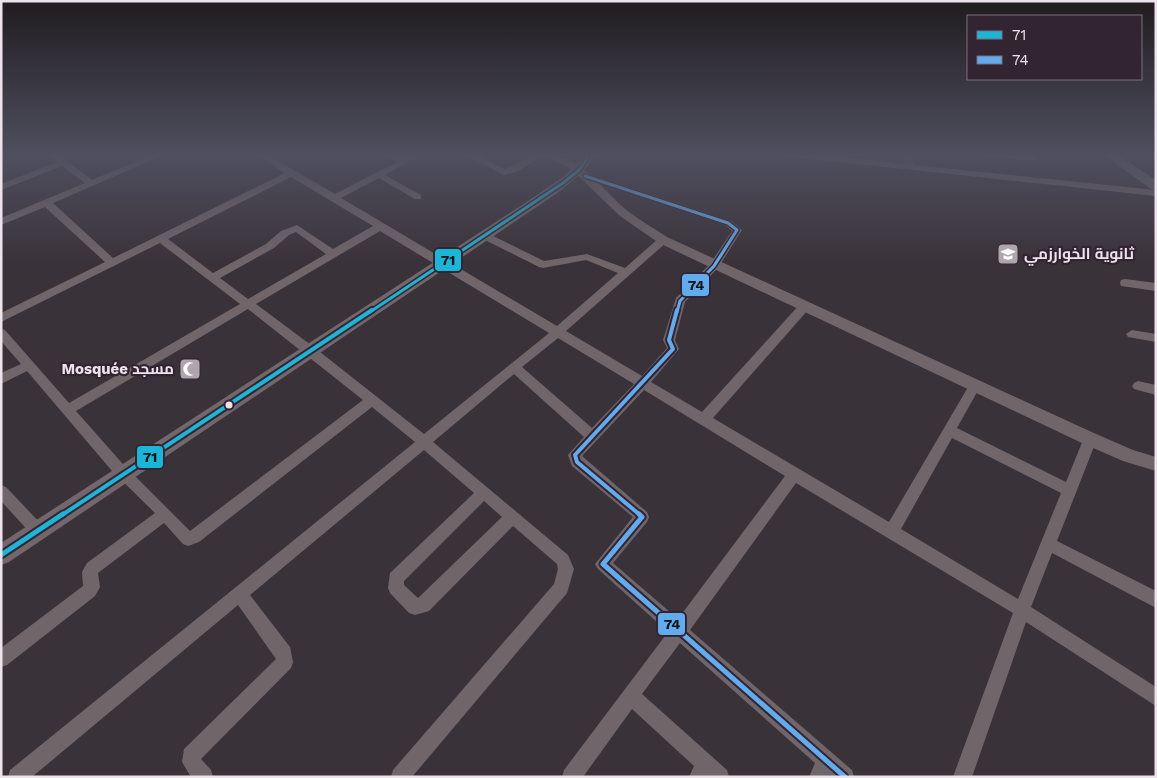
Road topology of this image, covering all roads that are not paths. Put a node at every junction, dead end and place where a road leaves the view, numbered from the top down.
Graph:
1 (76, 190) edge
2 (258, 190) edge
3 (322, 190) edge
4 (350, 190) edge
5 (406, 190) edge
6 (545, 190) edge
7 (550, 190) edge
8 (602, 190) edge
9 (641, 190) edge
10 (1130, 190) edge
11 (1156, 193) edge
12 (418, 197) dead end
13 (335, 198) junction
14 (47, 203) junction
15 (1, 222) edge
16 (381, 226) junction
17 (484, 236) junction
18 (161, 239) junction
19 (664, 240) junction
20 (333, 254) junction
21 (438, 262) junction
22 (113, 263) junction
23 (714, 266) junction
24 (626, 272) junction
25 (213, 277) junction
26 (1125, 283) dead end
27 (1156, 287) edge
28 (248, 303) junction
29 (804, 307) junction
30 (1, 318) edge
31 (1, 333) edge
32 (556, 333) junction
33 (1132, 334) dead end
34 (1156, 338) edge
35 (307, 348) junction
36 (28, 365) junction
37 (514, 367) junction
38 (1, 379) edge
39 (642, 384) junction
40 (975, 385) junction
41 (1138, 386) dead end
42 (1156, 390) edge
43 (372, 400) junction
44 (67, 410) junction
45 (703, 420) junction
46 (949, 430) junction
47 (592, 436) junction
48 (1090, 440) junction
49 (423, 441) junction
50 (1156, 464) edge
51 (120, 471) junction
52 (794, 475) junction
53 (1, 491) edge
54 (1070, 491) junction
55 (484, 492) junction
56 (165, 514) junction
57 (512, 517) junction
58 (35, 527) junction
59 (891, 532) junction
60 (1, 544) edge
61 (1049, 544) junction
62 (1, 556) edge
63 (239, 593) junction
64 (1156, 600) edge
65 (1022, 610) junction
66 (678, 631) junction
67 (1, 658) edge
68 (630, 695) junction
69 (1156, 697) edge
70 (822, 769) edge
71 (702, 770) edge
72 (17, 777) edge
73 (204, 777) edge
74 (400, 777) edge
75 (571, 777) edge
76 (720, 777) edge
77 (845, 777) edge
78 (962, 777) edge

1 - 14 street
2 - 18 street
3 - 13 street
4 - 13 street
5 - 12 street
6 - 21 main road
7 - 17 main road
8 - 19 street
9 - 23 street
10 - 11 street
13 - 16 street
14 - 15 street
14 - 22 street
16 - 20 street
16 - 21 street
17 - 21 main road
17 - 24 street
18 - 22 street
18 - 25 street
19 - 23 street
19 - 24 street
20 - 25 street
20 - 28 street
21 - 32 street
21 - 35 main road
22 - 30 street
23 - 29 street
23 - 39 street
24 - 32 street
25 - 28 street
26 - 27 street
28 - 35 street
28 - 44 street
29 - 40 street
29 - 45 street
31 - 36 street
32 - 37 street
32 - 39 street
33 - 34 street
35 - 43 street
35 - 51 main road
36 - 38 street
36 - 44 street
37 - 47 street
37 - 49 street
39 - 45 street
39 - 47 street
40 - 46 street
40 - 48 street
41 - 42 street
43 - 49 street
43 - 56 street
44 - 51 street
45 - 52 street
46 - 54 street
46 - 59 street
47 - 66 street
48 - 50 street
48 - 54 street
49 - 55 street
49 - 63 street
51 - 56 street
51 - 58 main road
52 - 59 street
52 - 66 street
53 - 58 street
54 - 61 street
55 - 57 street
55 - 57 street
56 - 67 street
57 - 74 street
58 - 60 main road
58 - 62 main road
59 - 65 street
61 - 64 street
61 - 65 street
63 - 72 street
63 - 73 street
65 - 69 street
65 - 78 street
66 - 68 street
66 - 70 street
68 - 71 street
68 - 75 street
70 - 77 street
71 - 76 street

